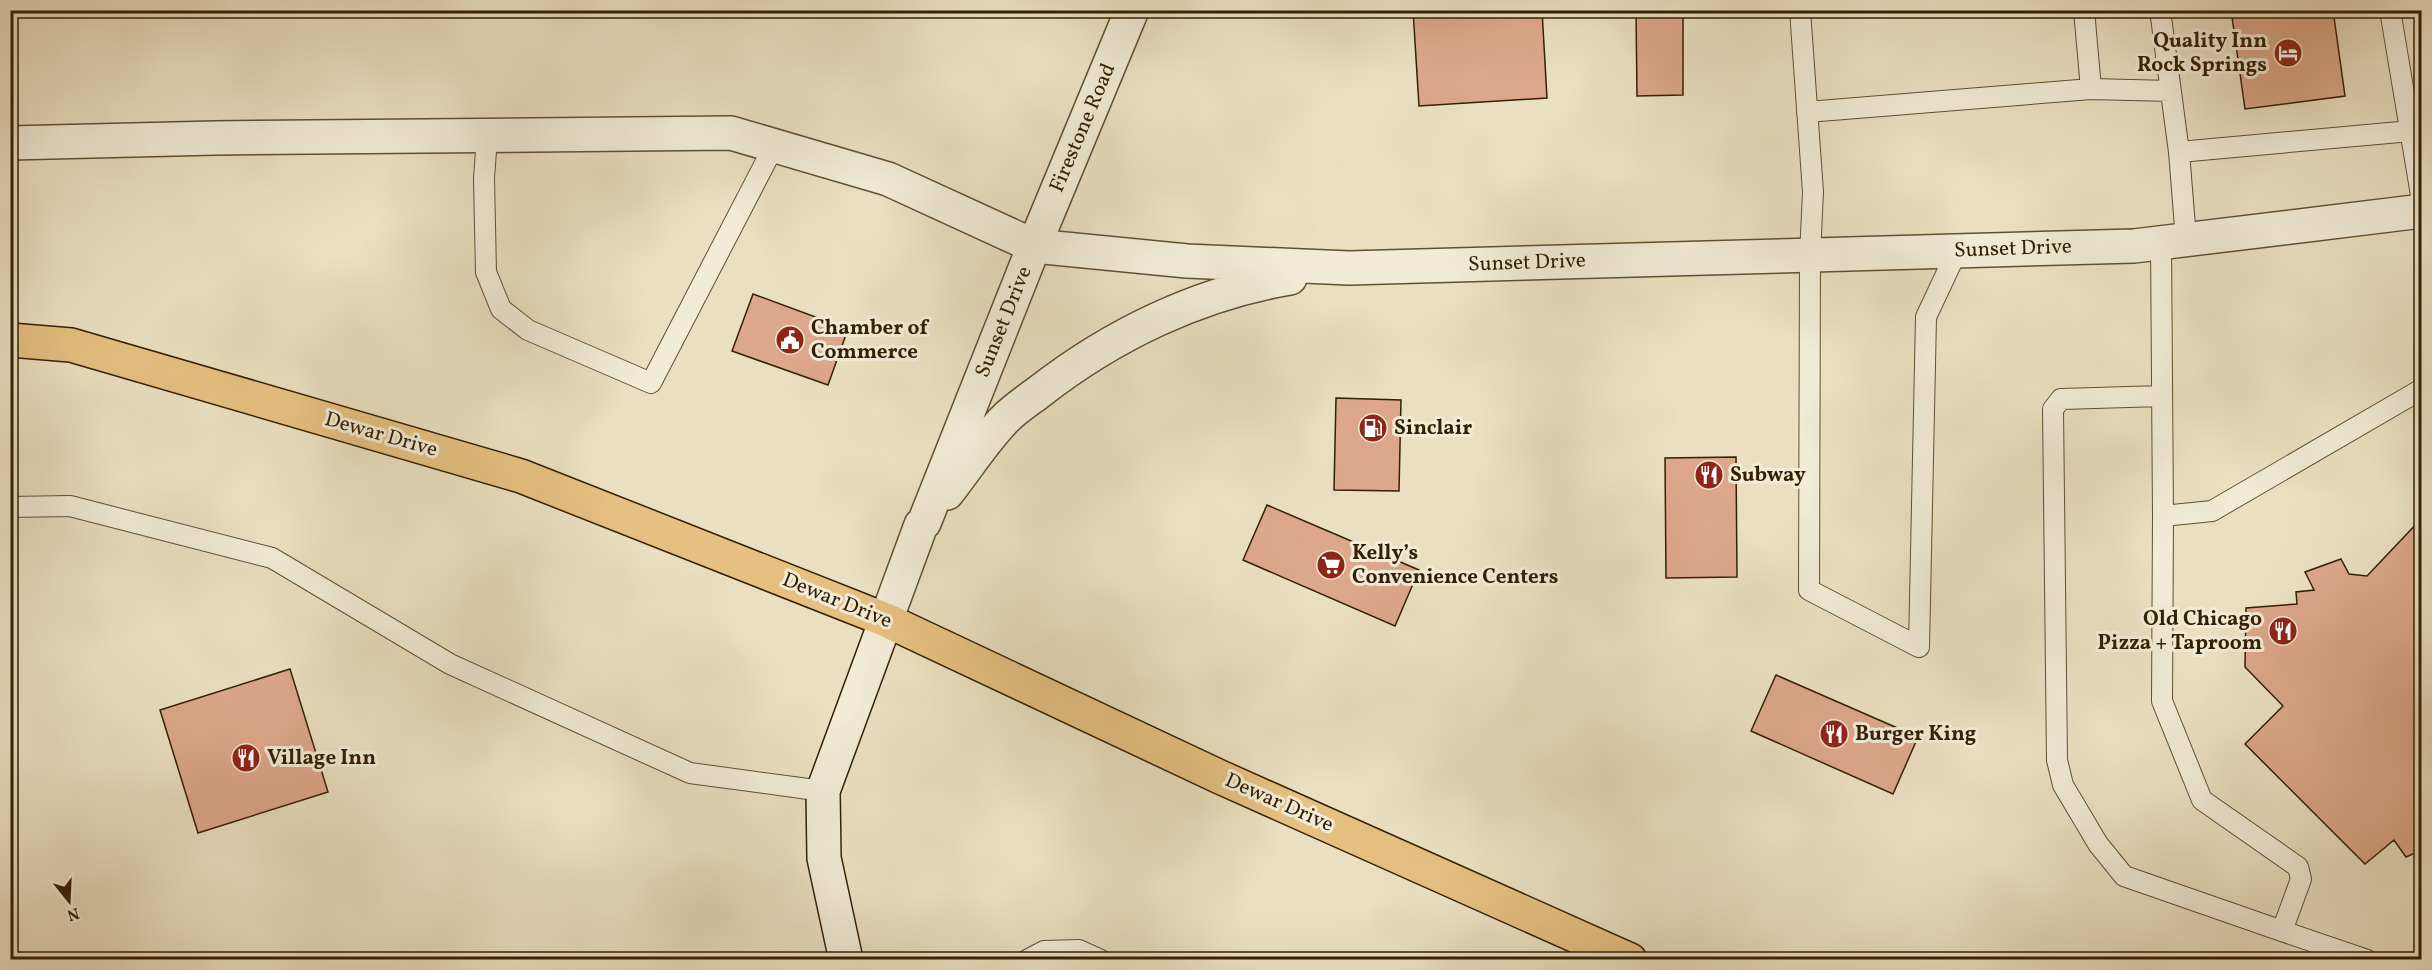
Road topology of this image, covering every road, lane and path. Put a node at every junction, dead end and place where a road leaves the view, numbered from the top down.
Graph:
1 (1132, 10) edge
2 (1800, 10) edge
3 (2084, 10) edge
4 (2160, 10) edge
5 (2390, 10) edge
6 (2091, 89) junction
7 (2171, 91) junction
8 (1807, 112) junction
9 (2416, 130) edge
10 (487, 136) junction
11 (10, 143) edge
12 (774, 146) junction
13 (2179, 152) junction
14 (2421, 201) edge
15 (2421, 211) edge
16 (2173, 241) junction
17 (1034, 246) junction
18 (1957, 251) junction
19 (1810, 255) junction
20 (1349, 268) junction
21 (10, 340) edge
22 (2421, 389) edge
23 (2162, 396) junction
24 (10, 507) edge
25 (2163, 516) junction
26 (924, 523) junction
27 (886, 620) junction
28 (823, 792) junction
29 (2282, 931) junction
30 (846, 960) edge
31 (1027, 960) edge
32 (1101, 960) edge
33 (1630, 960) edge
34 (2367, 960) edge

1 - 17 street, Firestone Road
2 - 8 lane
3 - 6 lane
4 - 7 lane
5 - 9 lane
6 - 7 lane
6 - 8 lane
7 - 13 lane
8 - 19 lane
9 - 13 lane
9 - 14 lane
10 - 11 street
10 - 12 street
10 - 12 lane
12 - 17 street
13 - 16 lane
15 - 16 street, Sunset Drive
16 - 18 street, Sunset Drive
16 - 23 lane
17 - 20 street, Sunset Drive
17 - 26 street, Sunset Drive
18 - 19 street, Sunset Drive
18 - 19 lane
19 - 20 street, Sunset Drive
20 - 26 street
21 - 27 main road, Dewar Drive
22 - 25 lane
23 - 25 lane
23 - 29 lane
24 - 28 lane
25 - 29 lane
26 - 27 street, Sunset Drive
27 - 28 street, Sunset Drive
27 - 33 main road, Dewar Drive
28 - 30 street
29 - 34 lane
31 - 32 lane

